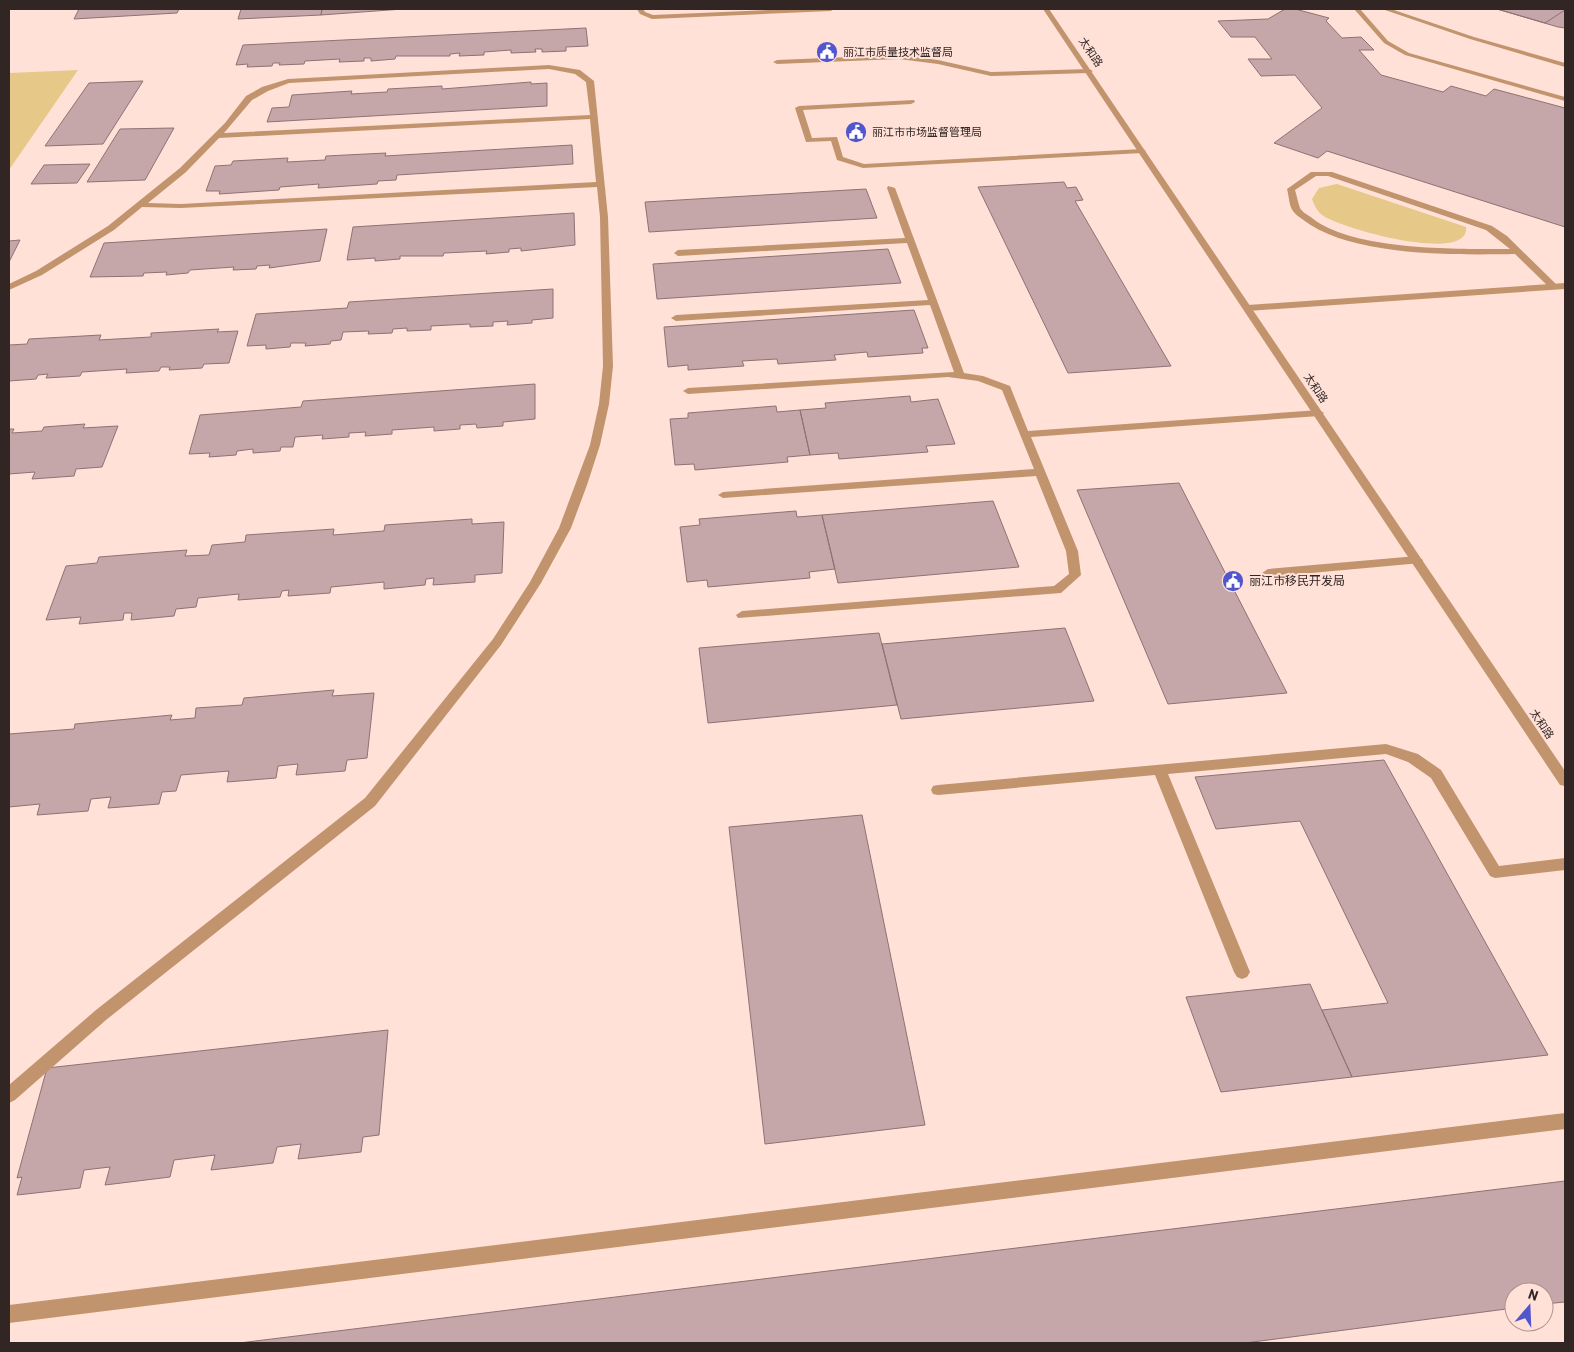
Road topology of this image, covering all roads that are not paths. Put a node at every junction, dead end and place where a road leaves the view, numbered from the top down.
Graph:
1 (640, 9) edge
2 (831, 9) edge
3 (1046, 9) edge
4 (1357, 9) edge
5 (1385, 9) edge
6 (777, 62) dead end
7 (1565, 65) edge
8 (1089, 71) junction
9 (1565, 99) edge
10 (911, 102) dead end
11 (594, 117) junction
12 (217, 136) junction
13 (1142, 151) junction
14 (601, 184) junction
15 (891, 188) dead end
16 (141, 205) junction
17 (910, 240) junction
18 (1517, 251) junction
19 (678, 253) dead end
20 (1565, 286) edge
21 (9, 287) edge
22 (1554, 287) junction
23 (933, 302) junction
24 (1248, 308) junction
25 (676, 318) dead end
26 (960, 375) junction
27 (688, 391) dead end
28 (1318, 413) junction
29 (1024, 434) junction
30 (1040, 472) junction
31 (723, 495) dead end
32 (1417, 560) junction
33 (1268, 573) dead end
34 (742, 615) dead end
35 (1159, 769) junction
36 (1565, 781) edge
37 (938, 790) dead end
38 (1565, 864) edge
39 (1242, 972) dead end
40 (9, 1095) edge
41 (1565, 1122) edge
42 (9, 1314) edge

1 - 2 street
3 - 8 street, 太和路
4 - 9 street
5 - 7 street
6 - 8 street
8 - 13 street, 太和路
10 - 13 street
11 - 12 street
11 - 12 street
11 - 14 street
12 - 16 street
13 - 24 street, 太和路
14 - 16 street
14 - 40 street
15 - 17 street
16 - 21 street
17 - 19 street
17 - 23 street
18 - 18 street
18 - 22 street
20 - 22 street
22 - 24 street
23 - 25 street
23 - 26 street
24 - 28 street, 太和路
26 - 27 street
26 - 29 street
28 - 29 street
28 - 32 street, 太和路
29 - 30 street
30 - 31 street
30 - 34 street
32 - 33 street
32 - 36 street, 太和路
35 - 37 street
35 - 38 street
35 - 39 street
41 - 42 street

